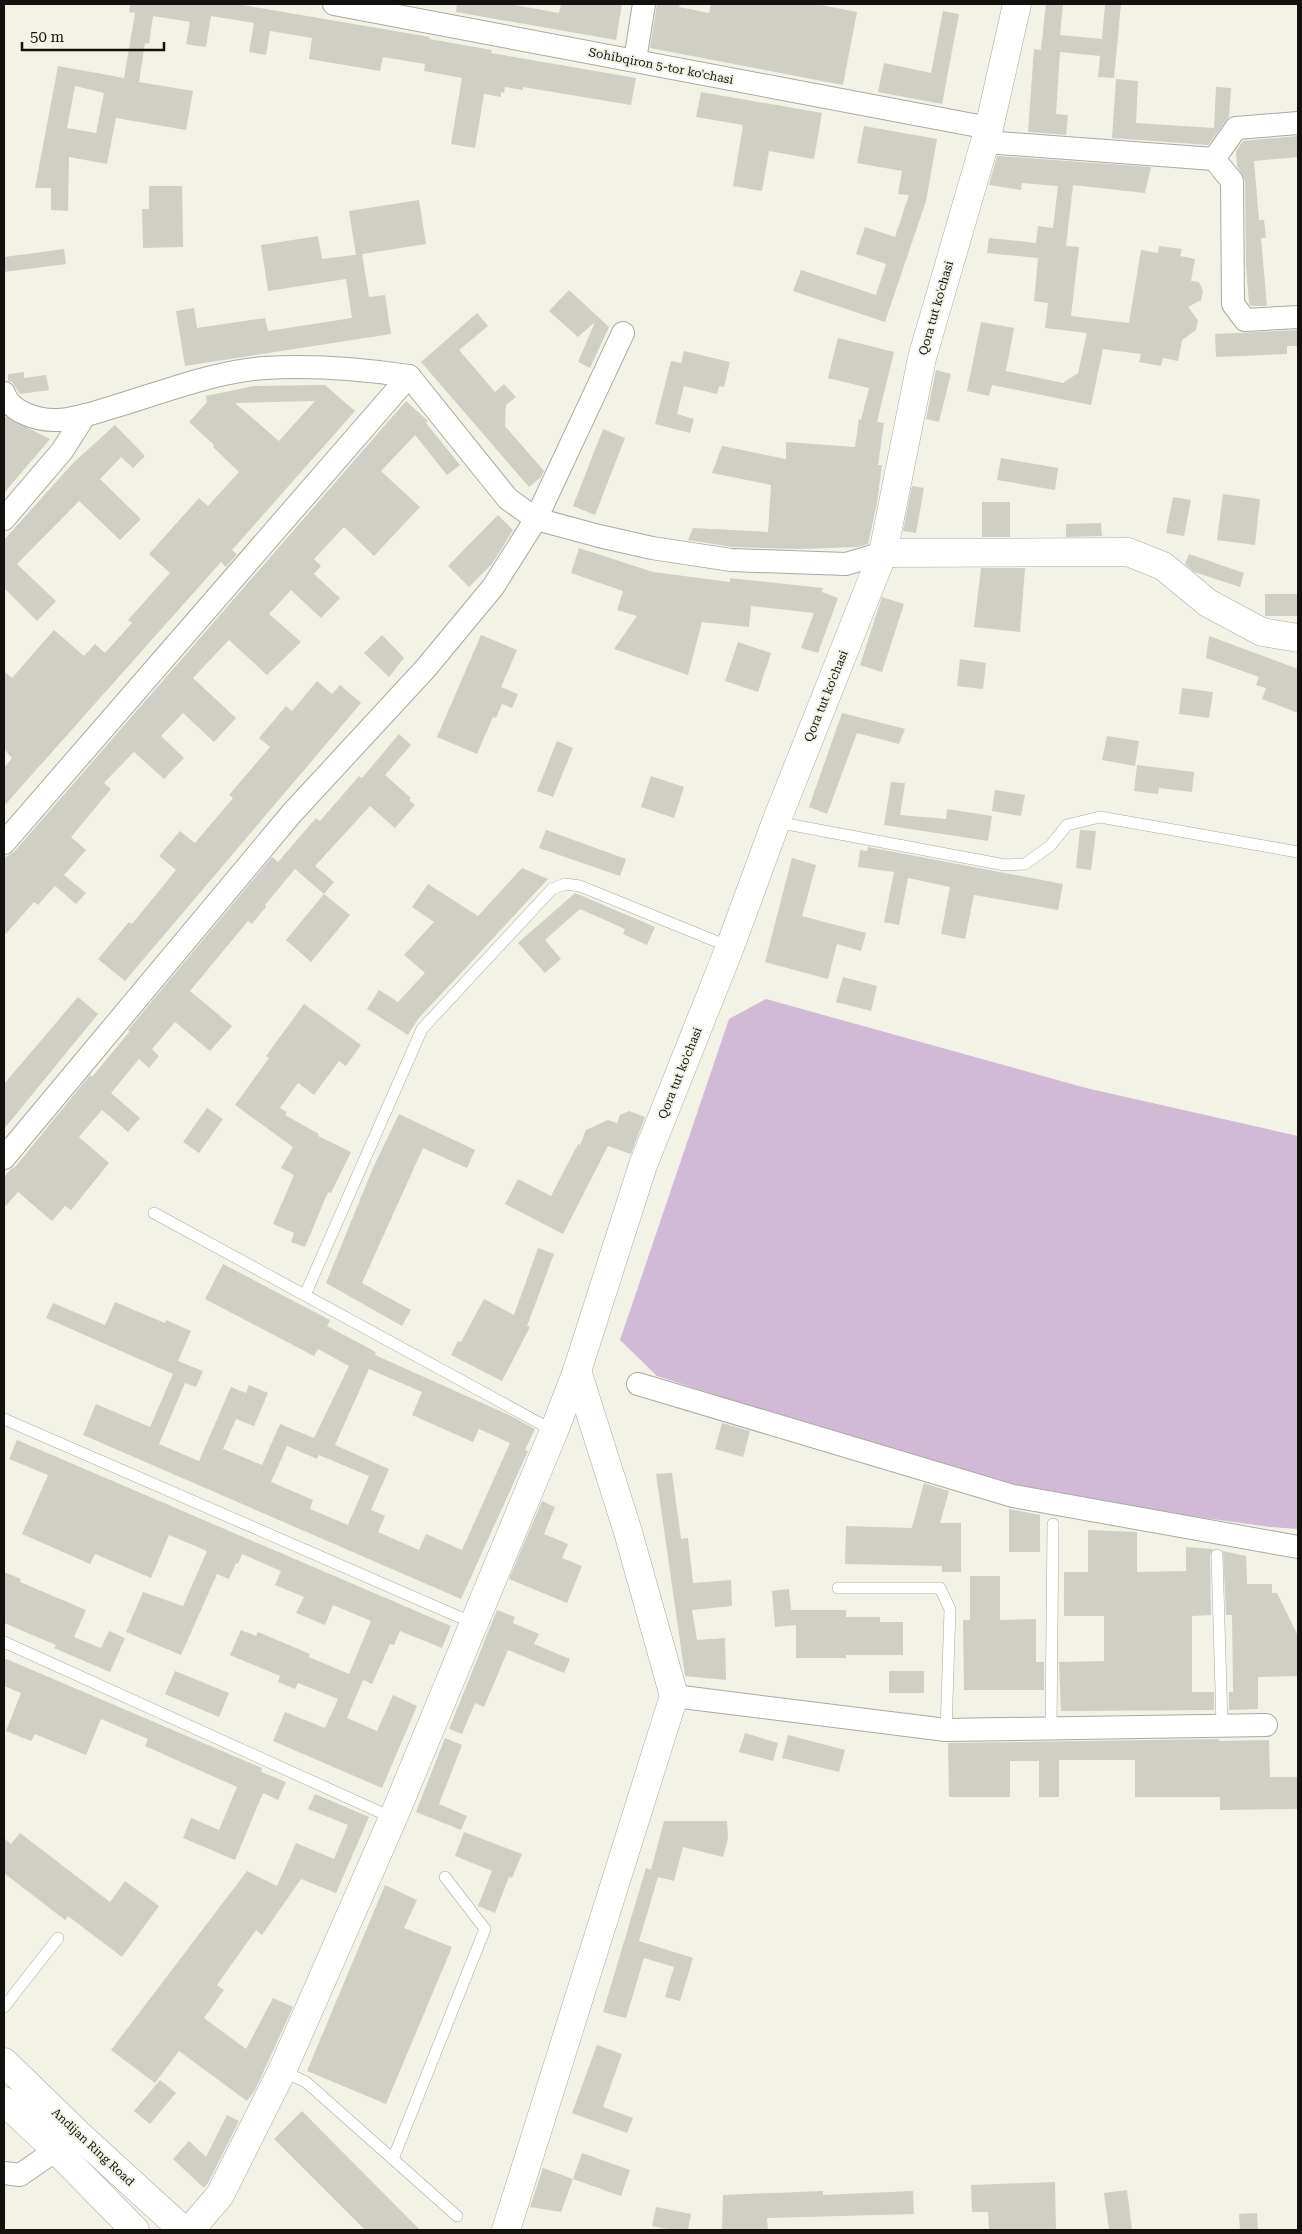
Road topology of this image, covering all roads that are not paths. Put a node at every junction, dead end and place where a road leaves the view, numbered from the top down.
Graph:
1 (334, 4) edge
2 (644, 4) edge
3 (1017, 4) edge
4 (635, 60) junction
5 (1298, 124) edge
6 (987, 135) junction
7 (1214, 160) junction
8 (1298, 317) edge
9 (623, 332) dead end
10 (409, 376) junction
11 (4, 393) edge
12 (84, 415) junction
13 (4, 519) edge
14 (536, 519) junction
15 (883, 554) junction
16 (1298, 638) edge
17 (776, 822) junction
18 (4, 844) edge
19 (1298, 852) edge
20 (730, 947) junction
21 (4, 1158) edge
22 (154, 1213) dead end
23 (304, 1295) junction
24 (577, 1371) junction
25 (638, 1384) dead end
26 (4, 1420) edge
27 (554, 1431) junction
28 (1053, 1524) dead end
29 (1298, 1547) edge
30 (1217, 1555) dead end
31 (838, 1588) dead end
32 (473, 1623) junction
33 (4, 1642) edge
34 (674, 1696) junction
35 (1266, 1725) dead end
36 (1222, 1726) junction
37 (1051, 1728) junction
38 (946, 1730) junction
39 (393, 1818) junction
40 (445, 1877) dead end
41 (58, 1938) dead end
42 (4, 2007) edge
43 (4, 2062) edge
44 (282, 2071) junction
45 (4, 2101) edge
46 (56, 2150) junction
47 (393, 2159) junction
48 (4, 2173) edge
49 (457, 2216) dead end
50 (135, 2230) edge
51 (184, 2230) edge
52 (190, 2230) edge
53 (506, 2230) edge

1 - 4 street, Sohibqiron 5-tor ko'chasi
2 - 4 street
3 - 6 main road, Qora tut ko'chasi
4 - 6 street, Sohibqiron 5-tor ko'chasi
5 - 7 street
6 - 7 street, Sohibqiron 5-tor ko'chasi
6 - 15 main road, Qora tut ko'chasi
7 - 8 street
9 - 14 street
10 - 12 street
10 - 14 street
10 - 18 street
11 - 12 street
12 - 13 street
14 - 15 street
14 - 21 street
15 - 16 main road
15 - 17 main road, Qora tut ko'chasi
17 - 19 lane
17 - 20 main road, Qora tut ko'chasi
20 - 23 lane
20 - 24 main road, Qora tut ko'chasi
22 - 23 lane
23 - 27 lane
24 - 27 main road, Qora tut ko'chasi
24 - 34 main road
25 - 29 street
26 - 32 lane
27 - 32 main road, Qora tut ko'chasi
28 - 37 lane
30 - 36 lane
31 - 38 lane
32 - 39 main road, Qora tut ko'chasi
33 - 39 lane
34 - 38 street
34 - 53 main road
35 - 36 street
36 - 37 street
37 - 38 street
39 - 44 main road, Qora tut ko'chasi
40 - 47 lane
41 - 42 lane
43 - 51 main road, Andijan Ring Road
44 - 47 lane
44 - 52 main road, Qora tut ko'chasi
45 - 46 main road
46 - 48 street
46 - 50 main road
47 - 49 lane

